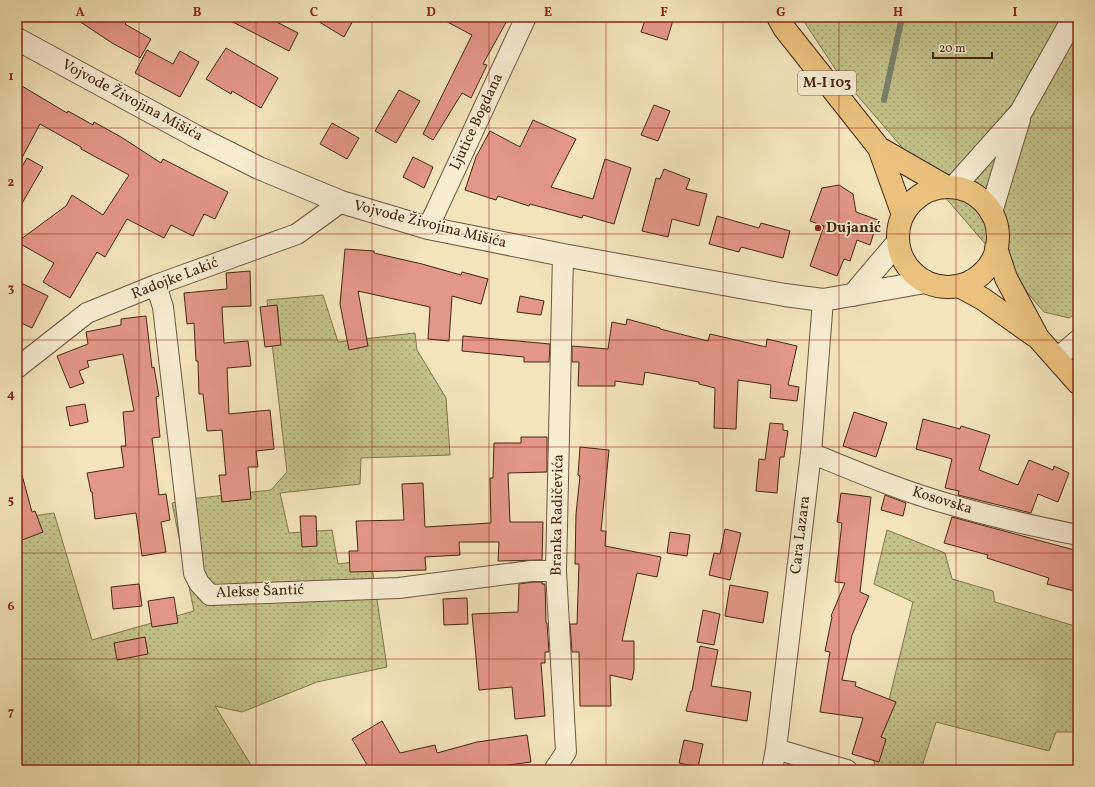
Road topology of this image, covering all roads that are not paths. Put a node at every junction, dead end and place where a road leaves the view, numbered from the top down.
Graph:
1 (526, 17) edge
2 (778, 17) edge
3 (1074, 17) edge
4 (17, 39) edge
5 (1021, 112) junction
6 (879, 148) junction
7 (950, 187) junction
8 (341, 202) junction
9 (991, 212) junction
10 (903, 215) junction
11 (428, 228) junction
12 (898, 242) junction
13 (996, 248) junction
14 (563, 255) junction
15 (925, 282) junction
16 (156, 285) junction
17 (959, 286) junction
18 (853, 295) junction
19 (823, 300) junction
20 (1038, 338) junction
21 (1078, 340) edge
22 (1056, 359) junction
23 (17, 368) edge
24 (1078, 382) edge
25 (811, 453) junction
26 (1078, 535) edge
27 (556, 571) junction
28 (776, 749) junction
29 (554, 770) edge
30 (772, 770) edge
31 (847, 770) edge

1 - 11 street, Ljutice Bogdana
2 - 6 main road, M-I 103
3 - 5 street
4 - 8 street, Vojvode Živojina Mišića
5 - 7 street
5 - 9 street
6 - 7 main road, M-I 103
6 - 10 main road, M-I 103
7 - 9 main road, M-I 103
7 - 10 main road, M-I 103
8 - 11 street, Vojvode Živojina Mišića
8 - 16 street, Radojke Lakić
9 - 13 main road, M-I 103
10 - 12 main road, M-I 103
11 - 14 street, Vojvode Živojina Mišića
12 - 15 main road, M-I 103
12 - 18 street
13 - 17 main road, M-I 103
13 - 20 main road, M-I 103
14 - 19 street, Vojvode Živojina Mišića
14 - 27 street, Branka Radičevića
15 - 17 main road, M-I 103
15 - 18 street, Vojvode Živojina Mišića
16 - 23 street, Radojke Lakić
16 - 27 street, Alekse Šantić
17 - 20 main road, M-I 103
18 - 19 street, Vojvode Živojina Mišića
19 - 25 street, Cara Lazara
20 - 22 main road, M-I 103
21 - 22 street
22 - 24 main road, M-I 103
25 - 26 street, Kosovska
25 - 28 street, Cara Lazara
27 - 29 street, Branka Radičevića
28 - 30 street, Cara Lazara
28 - 31 street

